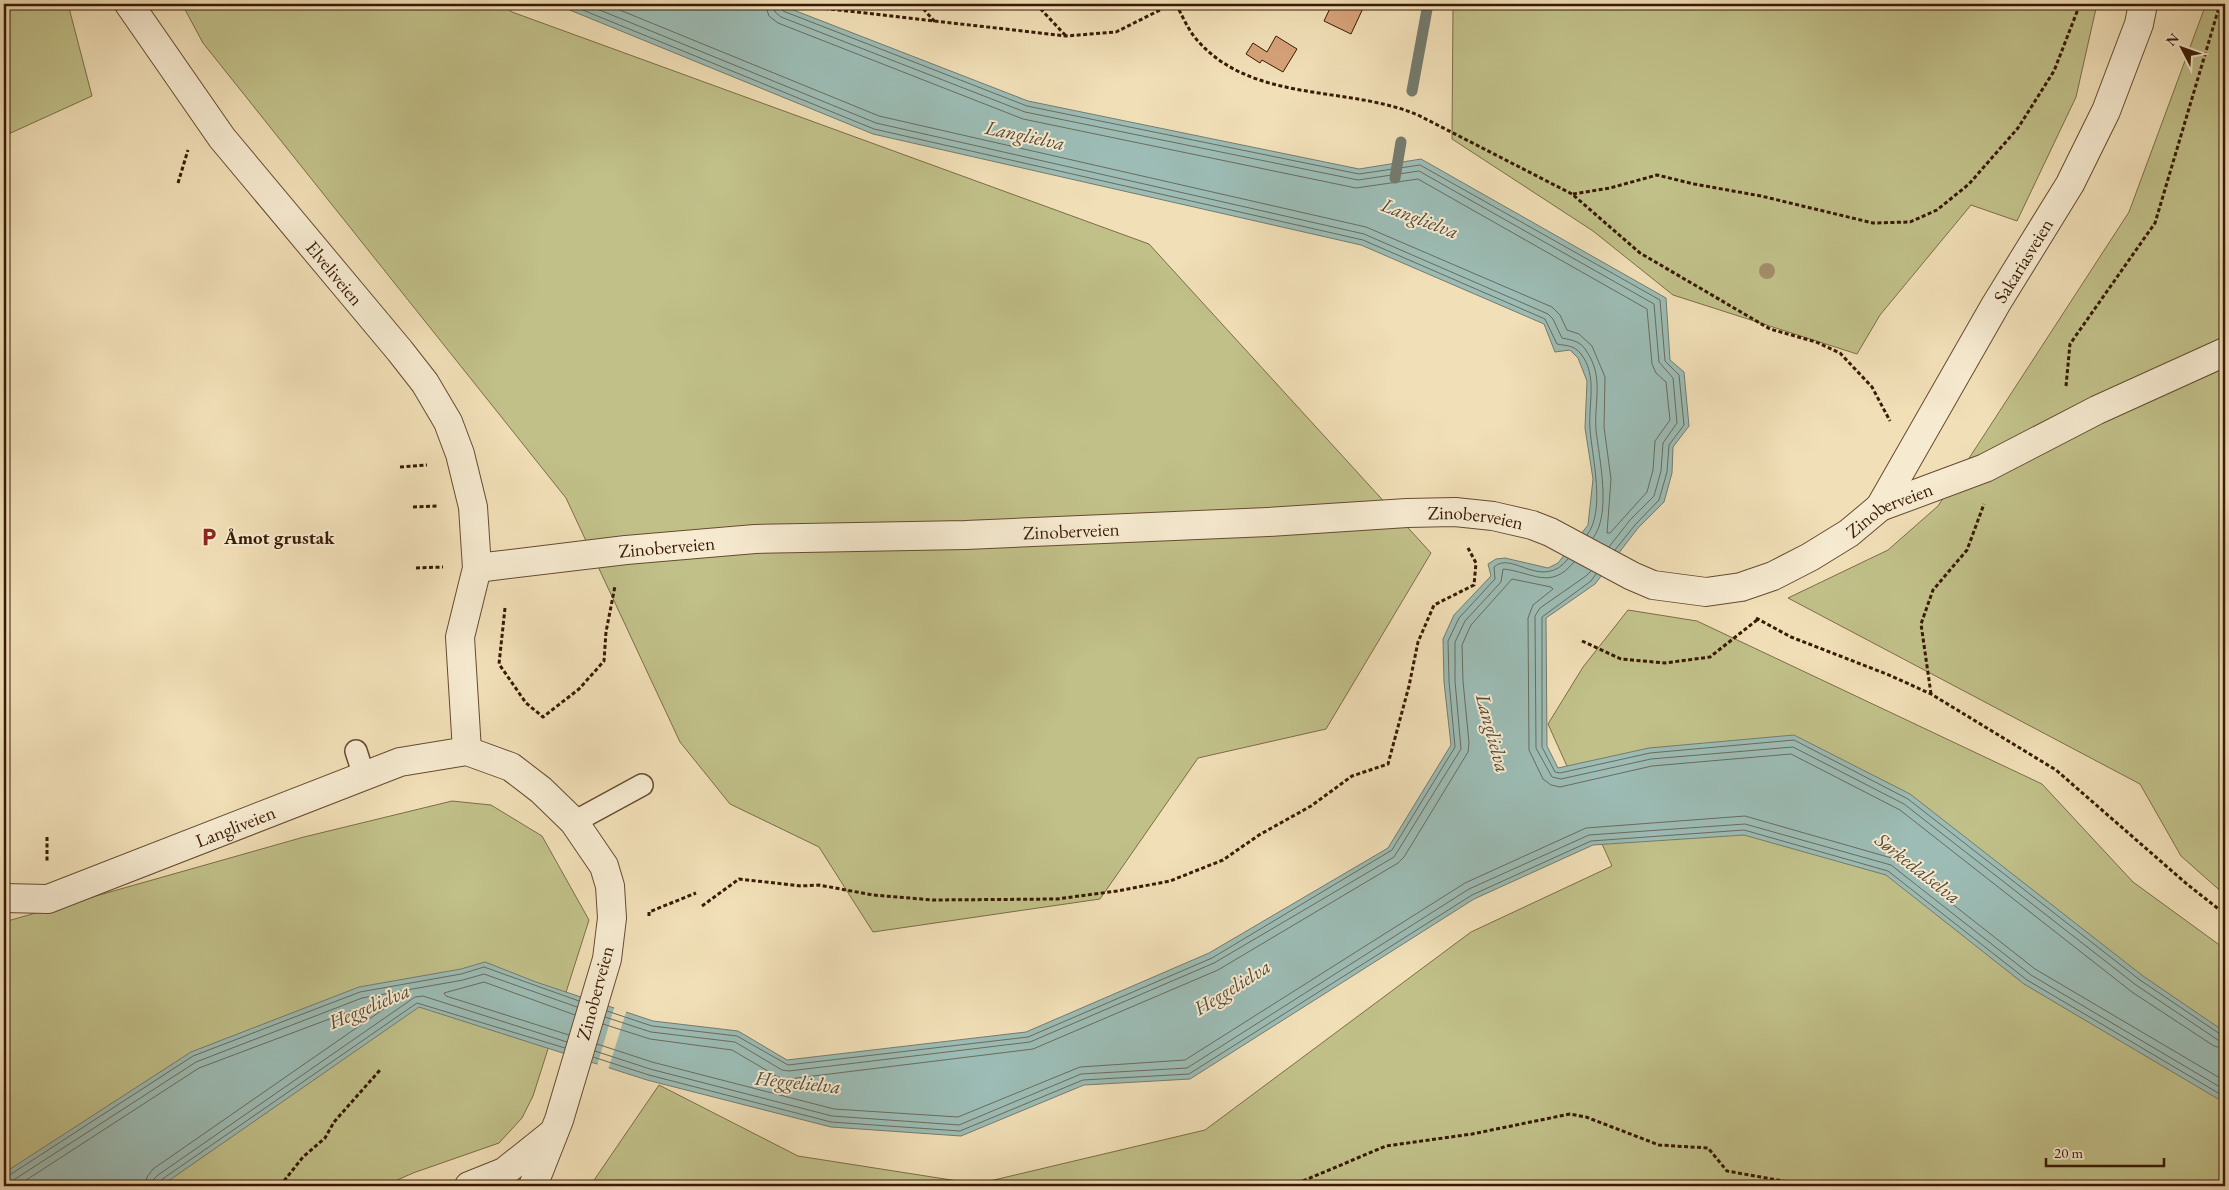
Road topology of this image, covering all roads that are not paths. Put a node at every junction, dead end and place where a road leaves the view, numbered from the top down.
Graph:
1 (129, 4) edge
2 (2143, 4) edge
3 (2225, 352) edge
4 (1880, 507) junction
5 (477, 568) junction
6 (467, 751) junction
7 (642, 785) dead end
8 (574, 822) junction
9 (4, 898) edge
10 (556, 1127) junction
11 (469, 1186) edge
12 (533, 1186) edge

1 - 5 street, Elveliveien
2 - 4 street, Sakariasveien
3 - 4 street, Zinoberveien
4 - 5 street, Zinoberveien
5 - 6 street
6 - 8 street, Zinoberveien
6 - 9 street, Langliveien
7 - 8 lane
8 - 10 street, Zinoberveien
10 - 11 street
10 - 12 street, Zinoberveien

